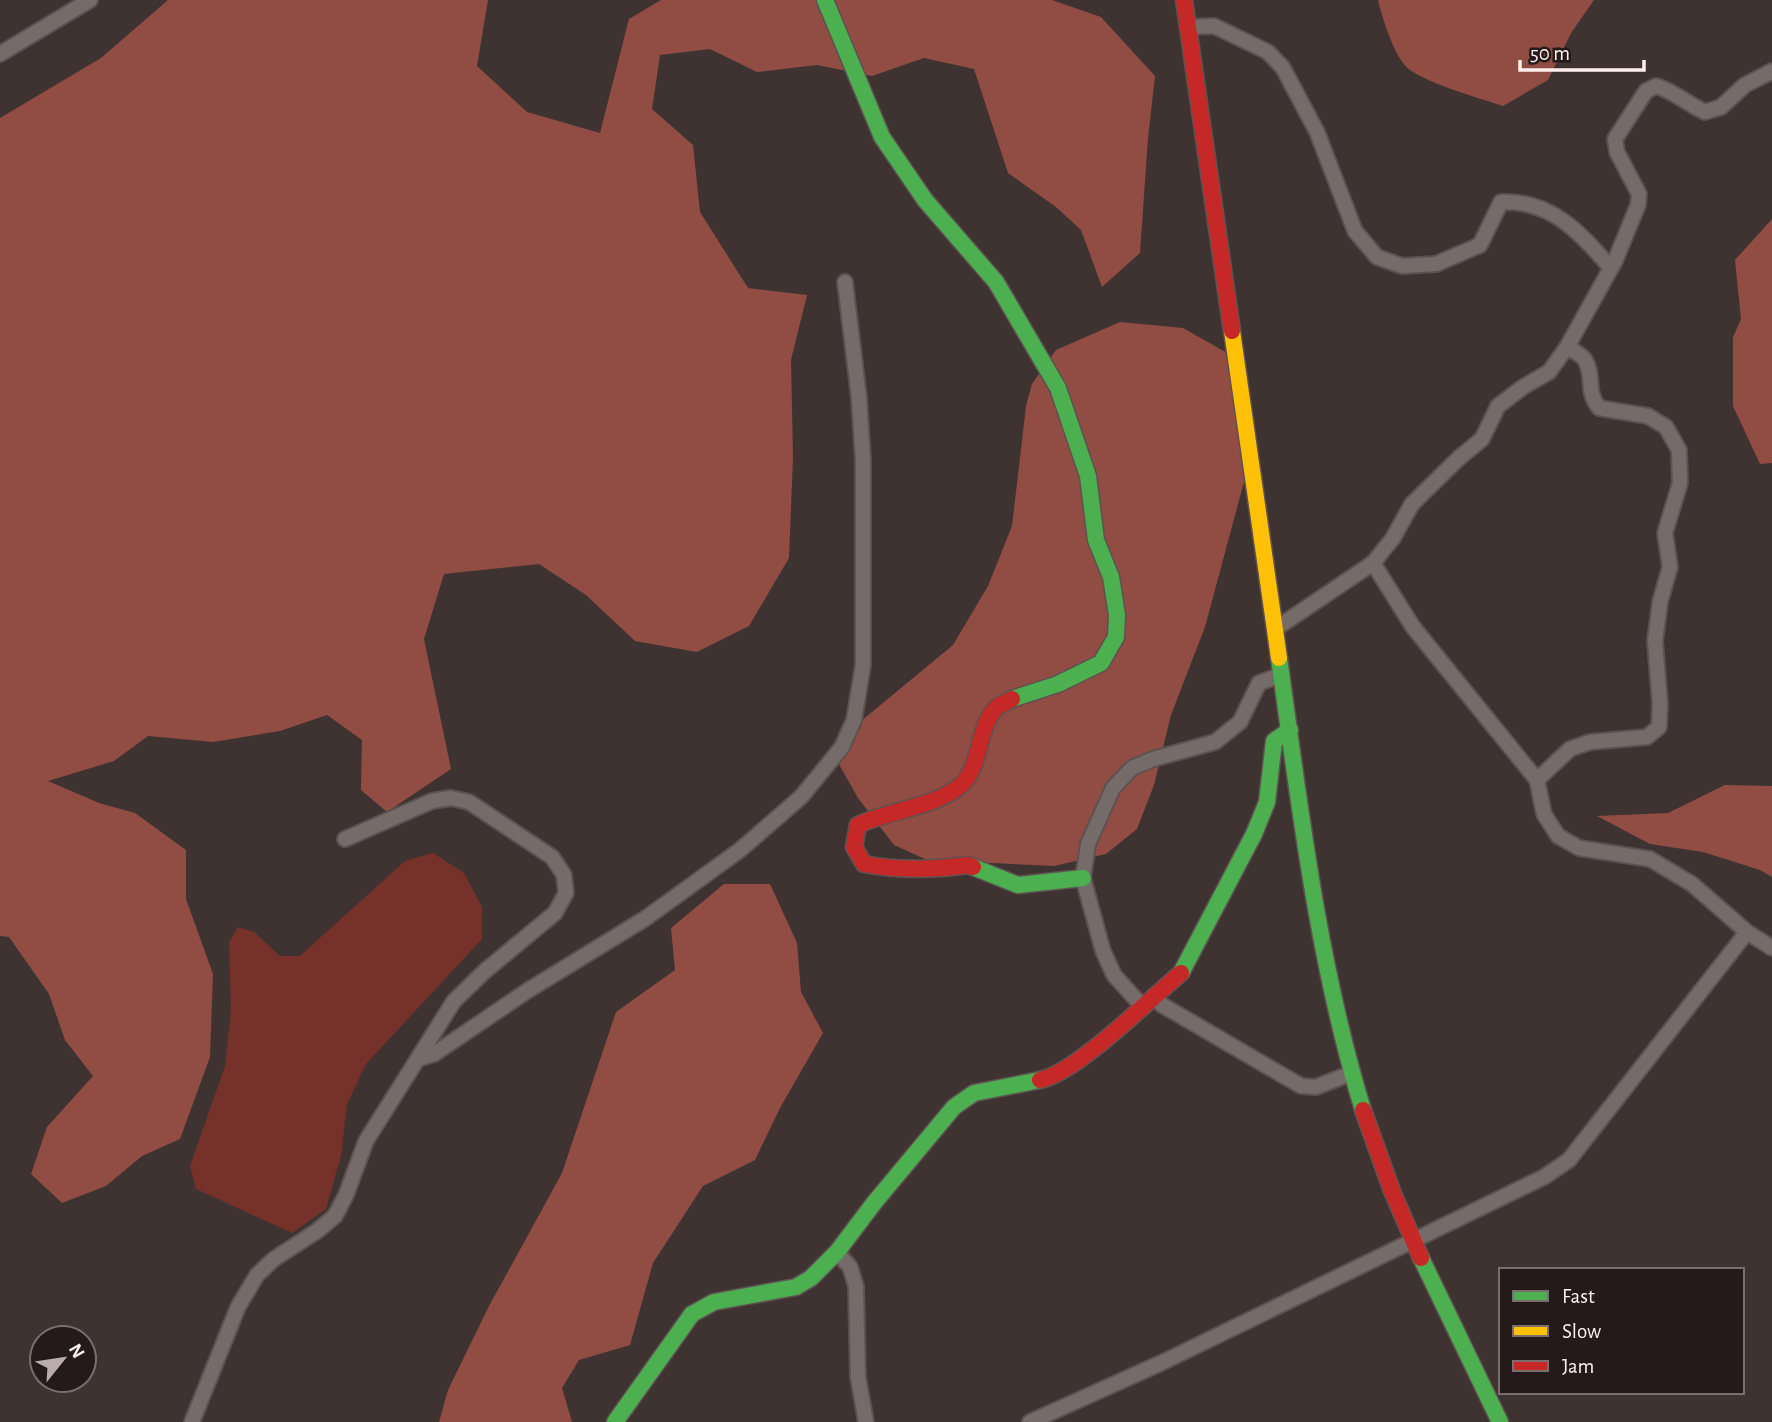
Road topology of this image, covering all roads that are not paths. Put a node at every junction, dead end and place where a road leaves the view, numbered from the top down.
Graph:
1 (90, 0) edge
2 (825, 0) edge
3 (1184, 0) edge
4 (1188, 27) junction
5 (0, 54) edge
6 (1772, 71) edge
7 (1611, 268) junction
8 (845, 282) dead end
9 (1567, 347) junction
10 (1373, 563) junction
11 (1275, 629) junction
12 (1282, 675) junction
13 (1290, 730) junction
14 (1537, 780) junction
15 (345, 839) dead end
16 (1083, 878) junction
17 (1747, 932) junction
18 (1772, 948) edge
19 (1148, 1001) junction
20 (418, 1059) junction
21 (1352, 1073) junction
22 (1414, 1242) junction
23 (837, 1252) junction
24 (192, 1422) edge
25 (615, 1422) edge
26 (866, 1422) edge
27 (1030, 1422) edge
28 (1500, 1422) edge

1 - 5 street
2 - 16 street
3 - 4 street
4 - 7 street
4 - 11 street
6 - 7 street
7 - 9 street
8 - 20 street
9 - 10 street
9 - 14 street
10 - 11 street
10 - 14 street
11 - 12 street
12 - 13 street
12 - 16 street
13 - 19 street
13 - 21 street
14 - 17 street
15 - 20 street
16 - 19 street
17 - 18 street
17 - 22 street
19 - 21 street
19 - 23 street
20 - 24 street
21 - 22 street
22 - 27 street
22 - 28 street
23 - 25 street
23 - 26 street

